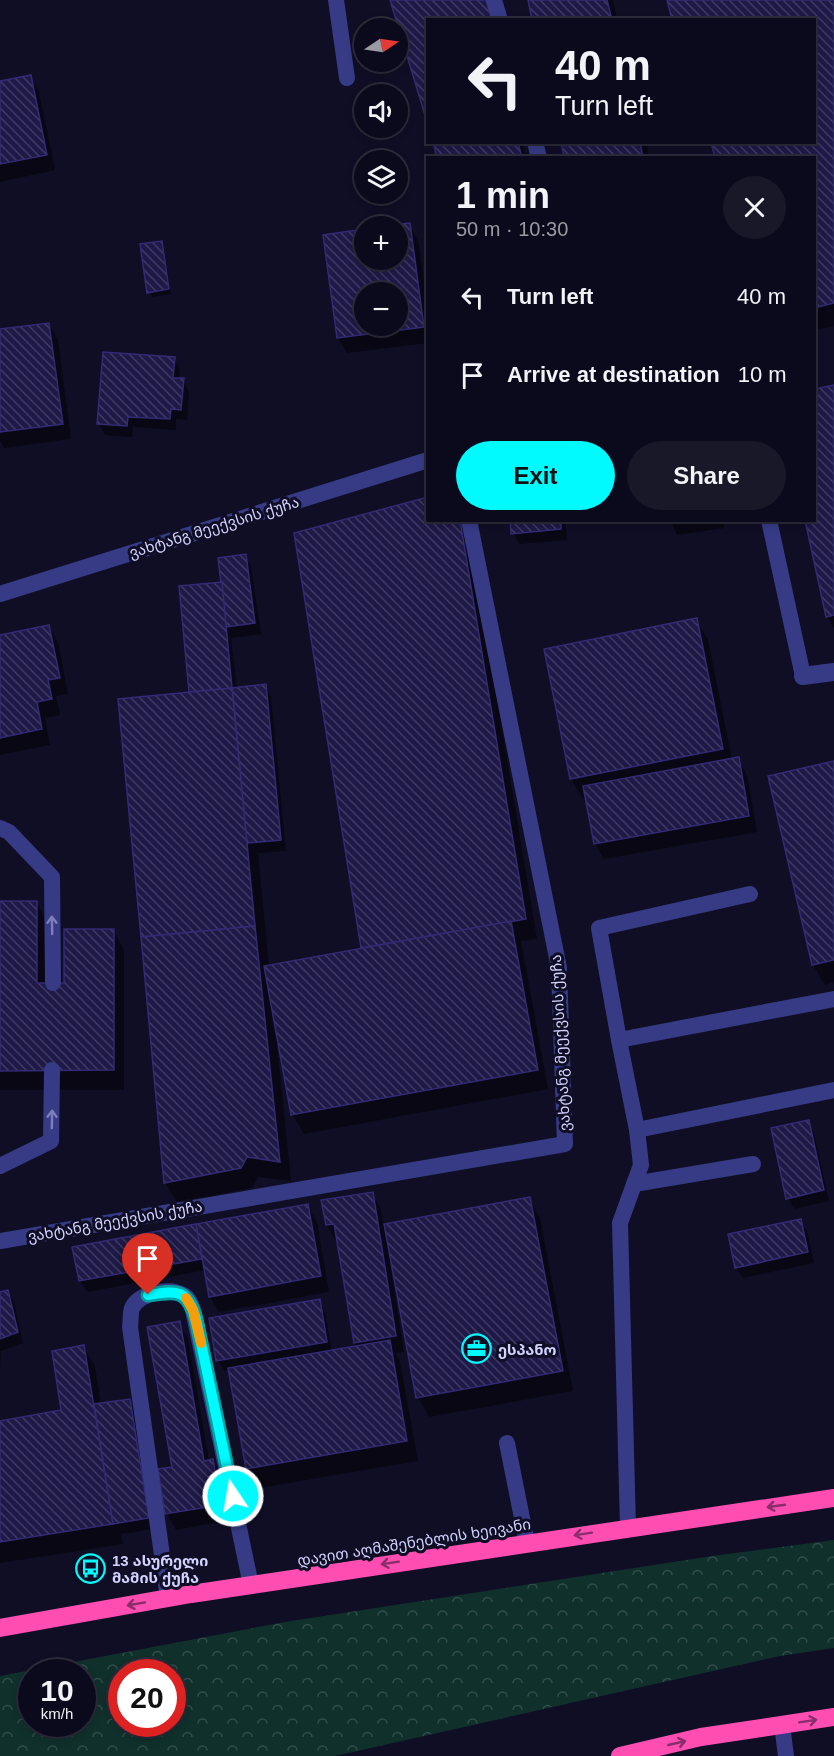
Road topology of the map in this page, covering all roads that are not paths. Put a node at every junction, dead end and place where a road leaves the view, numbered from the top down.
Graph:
1 (336, 0) edge
2 (495, 0) edge
3 (500, 18) edge
4 (347, 78) dead end
5 (426, 461) edge
6 (470, 522) edge
7 (769, 522) edge
8 (0, 594) edge
9 (834, 672) edge
10 (803, 676) joint
11 (0, 828) edge
12 (750, 894) dead end
13 (53, 983) dead end
14 (834, 999) edge
15 (619, 1040) junction
16 (52, 1070) dead end
17 (834, 1090) edge
18 (637, 1130) junction
19 (753, 1164) dead end
20 (0, 1166) edge
21 (634, 1184) junction
22 (0, 1241) edge
23 (507, 1443) dead end
24 (834, 1498) edge
25 (628, 1527) junction
26 (526, 1543) junction
27 (251, 1585) junction
28 (168, 1598) junction
29 (0, 1628) edge
30 (834, 1717) edge
31 (782, 1725) junction
32 (620, 1756) edge
33 (786, 1756) edge

1 - 4 lane
2 - 3 lane
5 - 8 lane, ვახტანგ მეექვსის ქუჩა
6 - 22 lane, ვახტანგ მეექვსის ქუჩა
7 - 10 lane
9 - 10 street
13 -> 11 lane
12 - 15 lane
14 - 15 lane
15 - 18 lane
20 -> 16 lane
17 - 18 lane
18 - 21 lane
19 - 21 lane
21 - 25 lane
23 - 26 lane
24 -> 25 highway, დავით აღმაშენებლის ხეივანი
25 -> 26 highway, დავით აღმაშენებლის ხეივანი
26 -> 27 highway, დავით აღმაშენებლის ხეივანი
27 - 28 highway, დავით აღმაშენებლის ხეივანი
27 - 28 lane
28 -> 29 highway, დავით აღმაშენებლის ხეივანი
31 -> 30 highway
32 -> 31 highway
31 - 33 lane

